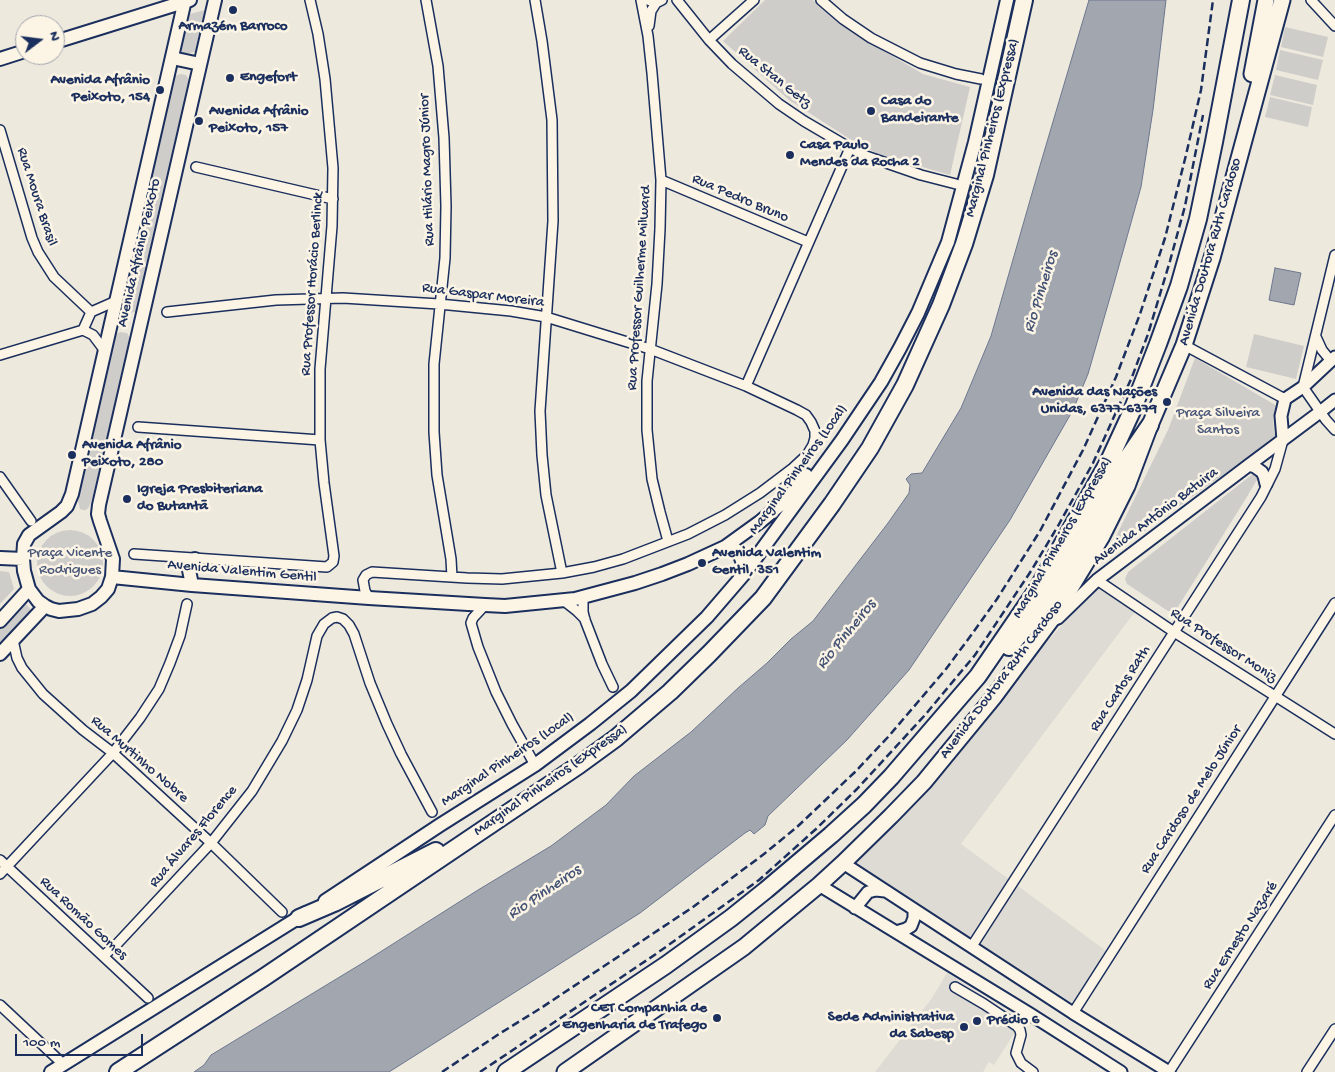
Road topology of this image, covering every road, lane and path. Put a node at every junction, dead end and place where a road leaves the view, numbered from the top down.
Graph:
1 (215, 0) edge
2 (310, 0) edge
3 (426, 0) edge
4 (535, 0) edge
5 (641, 0) edge
6 (677, 0) edge
7 (754, 0) edge
8 (821, 0) edge
9 (1000, 0) edge
10 (1007, 0) edge
11 (1022, 0) edge
12 (1241, 0) edge
13 (1266, 0) edge
14 (1282, 0) edge
15 (1312, 0) edge
16 (187, 1) edge
17 (655, 1) edge
18 (1335, 26) edge
19 (648, 36) junction
20 (65, 39) edge
21 (709, 40) junction
22 (15, 54) edge
23 (172, 58) junction
24 (0, 59) edge
25 (200, 64) junction
26 (981, 79) junction
27 (1248, 126) junction
28 (0, 130) edge
29 (850, 148) junction
30 (196, 167) dead end
31 (661, 180) junction
32 (956, 184) junction
33 (332, 199) junction
34 (808, 242) junction
35 (1335, 255) edge
36 (326, 298) junction
37 (116, 301) junction
38 (439, 304) junction
39 (92, 312) junction
40 (167, 312) dead end
41 (546, 317) junction
42 (83, 330) junction
43 (1316, 337) junction
44 (1184, 346) junction
45 (650, 349) junction
46 (105, 351) junction
47 (0, 355) edge
48 (1333, 359) edge
49 (746, 386) junction
50 (1304, 387) junction
51 (1285, 399) junction
52 (1335, 400) edge
53 (1320, 412) junction
54 (1150, 424) junction
55 (138, 427) dead end
56 (1335, 430) edge
57 (320, 440) junction
58 (1283, 440) junction
59 (1249, 465) junction
60 (0, 477) edge
61 (1266, 484) junction
62 (31, 521) dead end
63 (668, 541) junction
64 (725, 547) junction
65 (134, 554) dead end
66 (0, 558) edge
67 (23, 559) junction
68 (195, 559) junction
69 (327, 567) joint
70 (562, 573) junction
71 (744, 574) junction
72 (112, 577) junction
73 (452, 578) junction
74 (1097, 580) junction
75 (192, 585) junction
76 (29, 589) junction
77 (583, 597) junction
78 (369, 598) junction
79 (563, 600) junction
80 (1335, 603) edge
81 (187, 604) dead end
82 (485, 605) junction
83 (45, 606) junction
84 (585, 620) junction
85 (1051, 620) junction
86 (0, 621) edge
87 (1174, 632) junction
88 (13, 640) junction
89 (0, 654) edge
90 (978, 676) junction
91 (613, 686) dead end
92 (1275, 696) junction
93 (1335, 734) edge
94 (113, 753) junction
95 (535, 765) junction
96 (432, 812) dead end
97 (1335, 815) edge
98 (488, 827) junction
99 (211, 843) junction
100 (843, 863) junction
101 (2, 867) edge
102 (819, 885) junction
103 (885, 891) junction
104 (855, 908) junction
105 (914, 910) junction
106 (282, 912) dead end
107 (299, 918) junction
108 (929, 919) junction
109 (896, 932) junction
110 (914, 943) junction
111 (972, 946) junction
112 (103, 956) junction
113 (955, 987) dead end
114 (148, 998) dead end
115 (0, 1005) edge
116 (1073, 1013) junction
117 (1335, 1028) edge
118 (63, 1064) junction
119 (569, 1070) edge
120 (51, 1072) edge
121 (118, 1072) edge
122 (506, 1072) edge
123 (1033, 1072) edge
124 (1121, 1072) edge
125 (1169, 1072) edge
126 (1307, 1072) edge

1 - 25 main road, Avenida Afrânio Peixoto
2 - 33 street, Rua Professor Horácio Berlinck
3 - 38 street, Rua Hilário Magro Júnior
4 - 41 street
5 - 19 street, Rua Professor Guilherme Milward
6 - 21 street, Rua Stan Getz
7 - 21 street
8 - 26 street
9 - 26 main road, Avenida Valentim Gentil
10 - 71 main road, Marginal Pinheiros (Local)
11 - 98 highway, Marginal Pinheiros (Expressa)
12 - 90 highway, Marginal Pinheiros (Expressa)
13 - 27 highway
14 - 27 highway, Avenida Doutora Ruth Cardoso
15 - 18 street
16 - 20 main road
16 - 23 main road, Avenida Afrânio Peixoto
17 - 19 street, Rua Professor Guilherme Milward
19 - 31 street, Rua Professor Guilherme Milward
21 - 29 street, Rua Stan Getz
22 - 24 main road
23 - 25 main road
23 - 37 main road, Avenida Afrânio Peixoto
25 - 72 main road, Avenida Afrânio Peixoto
26 - 32 main road, Avenida Valentim Gentil
27 - 44 highway, Avenida Doutora Ruth Cardoso
28 - 39 street, Rua Moura Brasil
29 - 32 street, Rua Stan Getz
29 - 34 street
30 - 33 street
31 - 34 street, Rua Pedro Bruno
31 - 45 street, Rua Professor Guilherme Milward
32 - 64 main road, Avenida Valentim Gentil
33 - 36 street, Rua Professor Horácio Berlinck
34 - 49 street
35 - 43 street
36 - 38 street, Rua Gaspar Moreira
36 - 40 street, Rua Gaspar Moreira
36 - 57 street, Rua Professor Horácio Berlinck
37 - 39 street
37 - 46 main road, Avenida Afrânio Peixoto
38 - 41 street, Rua Gaspar Moreira
38 - 73 street, Rua Hilário Magro Júnior
39 - 42 street
41 - 45 street, Rua Gaspar Moreira
41 - 70 street
42 - 46 street
42 - 47 street
43 - 48 street
43 - 50 street
44 - 51 street
44 - 54 highway, Avenida Doutora Ruth Cardoso
45 - 49 street, Rua Gaspar Moreira
45 - 63 street, Rua Professor Guilherme Milward
46 - 67 main road, Avenida Afrânio Peixoto
48 - 50 street
49 - 63 street, Rua Gaspar Moreira
50 - 51 street
50 - 53 street
51 - 58 street
52 - 53 street, Avenida Antônio Batuira
53 - 56 street
53 - 58 street, Avenida Antônio Batuira
54 - 85 highway, Avenida Doutora Ruth Cardoso
54 - 90 highway
55 - 57 street
57 - 69 street, Rua Professor Horácio Berlinck
58 - 59 street, Avenida Antônio Batuira
58 - 61 street, Rua Carlos Rath
59 - 61 street
59 - 74 street, Avenida Antônio Batuira
60 - 62 street
61 - 87 street, Rua Carlos Rath
63 - 70 street
64 - 71 main road
64 - 77 main road, Avenida Valentim Gentil
65 - 68 street, Avenida Valentim Gentil
66 - 67 main road
67 - 76 main road
68 - 69 street, Avenida Valentim Gentil
68 - 75 main road
70 - 73 street
71 - 95 main road, Marginal Pinheiros (Local)
72 - 75 main road, Avenida Valentim Gentil
72 - 83 main road
73 - 78 street
74 - 85 street, Avenida Antônio Batuira
74 - 87 street, Rua Professor Moniz
75 - 78 main road, Avenida Valentim Gentil
76 - 83 main road
76 - 86 main road
77 - 79 main road, Avenida Valentim Gentil
77 - 84 street
78 - 82 main road, Avenida Valentim Gentil
79 - 82 main road, Avenida Valentim Gentil
79 - 84 street
80 - 92 street, Rua Cardoso de Melo Júnior
81 - 94 street
82 - 95 street
83 - 88 main road
84 - 91 street
85 - 100 highway, Avenida Doutora Ruth Cardoso
87 - 92 street, Rua Professor Moniz
87 - 111 street, Rua Carlos Rath
88 - 89 main road
88 - 94 street, Rua Murtinho Nobre
90 - 122 highway, Marginal Pinheiros (Expressa)
92 - 93 street, Rua Professor Moniz
92 - 116 street, Rua Cardoso de Melo Júnior
94 - 99 street, Rua Murtinho Nobre
94 - 101 street
95 - 107 main road, Marginal Pinheiros (Local)
96 - 99 street, Rua Álvares Florence
97 - 125 street, Rua Ernesto Nazaré
98 - 107 highway
98 - 121 highway, Marginal Pinheiros (Expressa)
99 - 106 street, Rua Murtinho Nobre
99 - 112 street, Rua Álvares Florence
100 - 102 highway, Avenida Doutora Ruth Cardoso
100 - 103 street
101 - 112 street, Rua Romão Gomes
102 - 104 street
102 - 119 highway, Avenida Doutora Ruth Cardoso
103 - 104 street
103 - 105 street
104 - 109 street
105 - 108 street
105 - 109 street
107 - 118 main road, Marginal Pinheiros (Local)
108 - 110 street
108 - 111 street
109 - 110 street
110 - 124 street
111 - 116 street
112 - 114 street, Rua Romão Gomes
113 - 123 street
115 - 118 street
116 - 125 street
117 - 126 street
118 - 120 main road, Marginal Pinheiros (Local)

